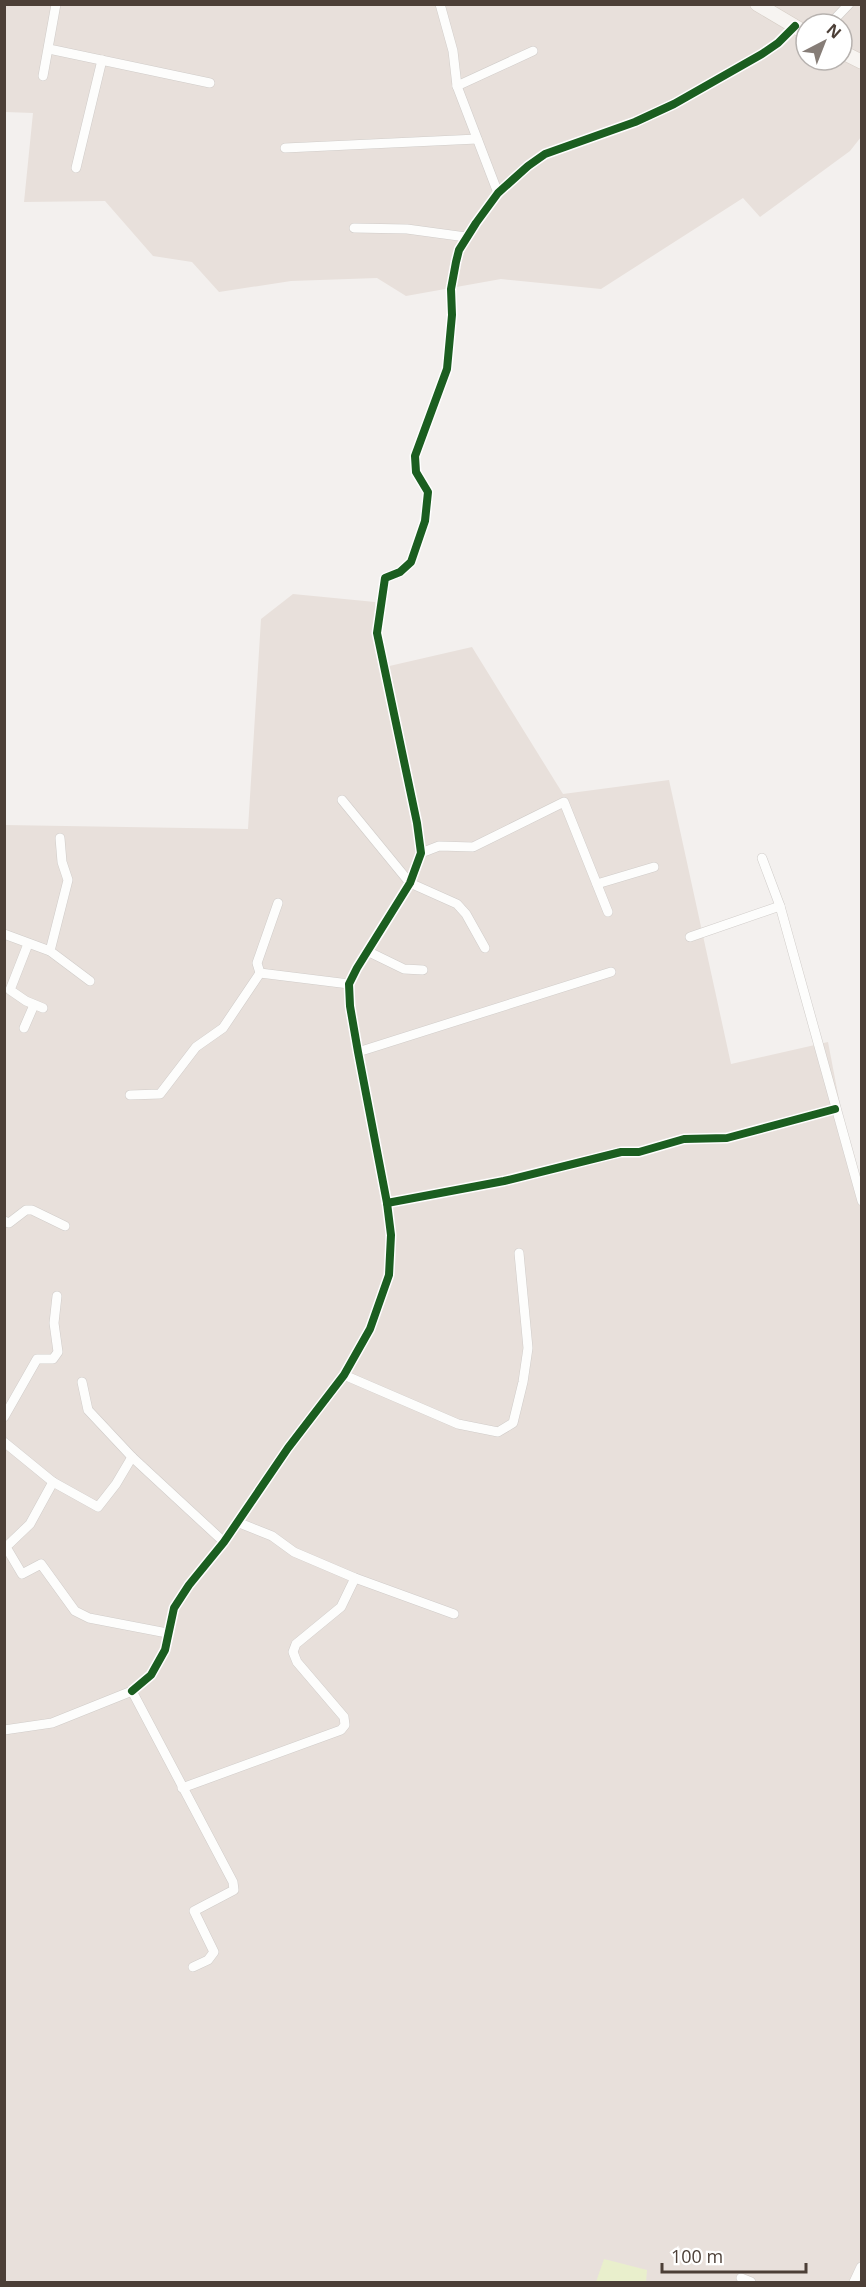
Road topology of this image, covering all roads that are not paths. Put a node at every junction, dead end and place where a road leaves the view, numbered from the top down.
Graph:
1 (56, 4) edge
2 (440, 4) edge
3 (757, 4) edge
4 (794, 26) edge
5 (794, 34) edge
6 (49, 49) junction
7 (533, 51) dead end
8 (102, 60) junction
9 (43, 76) dead end
10 (210, 83) dead end
11 (457, 86) junction
12 (477, 139) junction
13 (285, 148) dead end
14 (76, 168) dead end
15 (498, 193) junction
16 (354, 228) dead end
17 (466, 237) junction
18 (342, 800) dead end
19 (60, 838) dead end
20 (421, 854) junction
21 (762, 858) dead end
22 (654, 867) dead end
23 (410, 883) junction
24 (597, 884) junction
25 (278, 903) dead end
26 (780, 906) junction
27 (608, 912) dead end
28 (4, 934) edge
29 (690, 937) dead end
30 (28, 944) junction
31 (485, 948) dead end
32 (50, 951) junction
33 (367, 951) junction
34 (423, 970) dead end
35 (611, 972) dead end
36 (260, 973) junction
37 (90, 981) dead end
38 (349, 984) junction
39 (24, 1028) dead end
40 (358, 1052) junction
41 (130, 1095) dead end
42 (835, 1109) junction
43 (861, 1201) edge
44 (387, 1203) junction
45 (4, 1221) edge
46 (65, 1226) dead end
47 (519, 1253) dead end
48 (57, 1296) dead end
49 (344, 1375) junction
50 (82, 1382) dead end
51 (4, 1417) edge
52 (4, 1442) edge
53 (132, 1456) junction
54 (52, 1482) junction
55 (237, 1522) junction
56 (224, 1542) junction
57 (355, 1578) junction
58 (454, 1614) dead end
59 (167, 1633) junction
60 (132, 1691) junction
61 (4, 1730) edge
62 (182, 1788) junction
63 (193, 1967) dead end
64 (861, 2267) edge
65 (741, 2278) dead end
66 (751, 2283) edge
67 (854, 2283) edge

1 - 6 street
2 - 11 street
3 - 4 street
5 - 15 street
6 - 8 street
6 - 9 street
7 - 11 street
8 - 10 street
8 - 14 street
11 - 12 street
12 - 13 street
12 - 15 street
15 - 17 street
16 - 17 street
17 - 20 street
18 - 23 street
19 - 32 street
20 - 23 street
20 - 24 street
21 - 26 street
22 - 24 street
23 - 31 street
23 - 33 street
24 - 27 street
25 - 36 street
26 - 29 street
26 - 42 street
28 - 30 street
30 - 32 street
30 - 39 street
32 - 37 street
33 - 34 street
33 - 38 street
35 - 40 street
36 - 38 street
36 - 41 street
38 - 40 street
40 - 44 street
42 - 43 street
42 - 44 street
44 - 49 street
45 - 46 street
47 - 49 street
48 - 51 street
49 - 55 street
50 - 53 street
52 - 54 street
53 - 54 street
53 - 56 street
54 - 59 street
55 - 56 street
55 - 57 street
56 - 59 street
57 - 58 street
57 - 62 street
59 - 60 street
60 - 61 street
60 - 62 street
62 - 63 street
64 - 67 street
65 - 66 street

